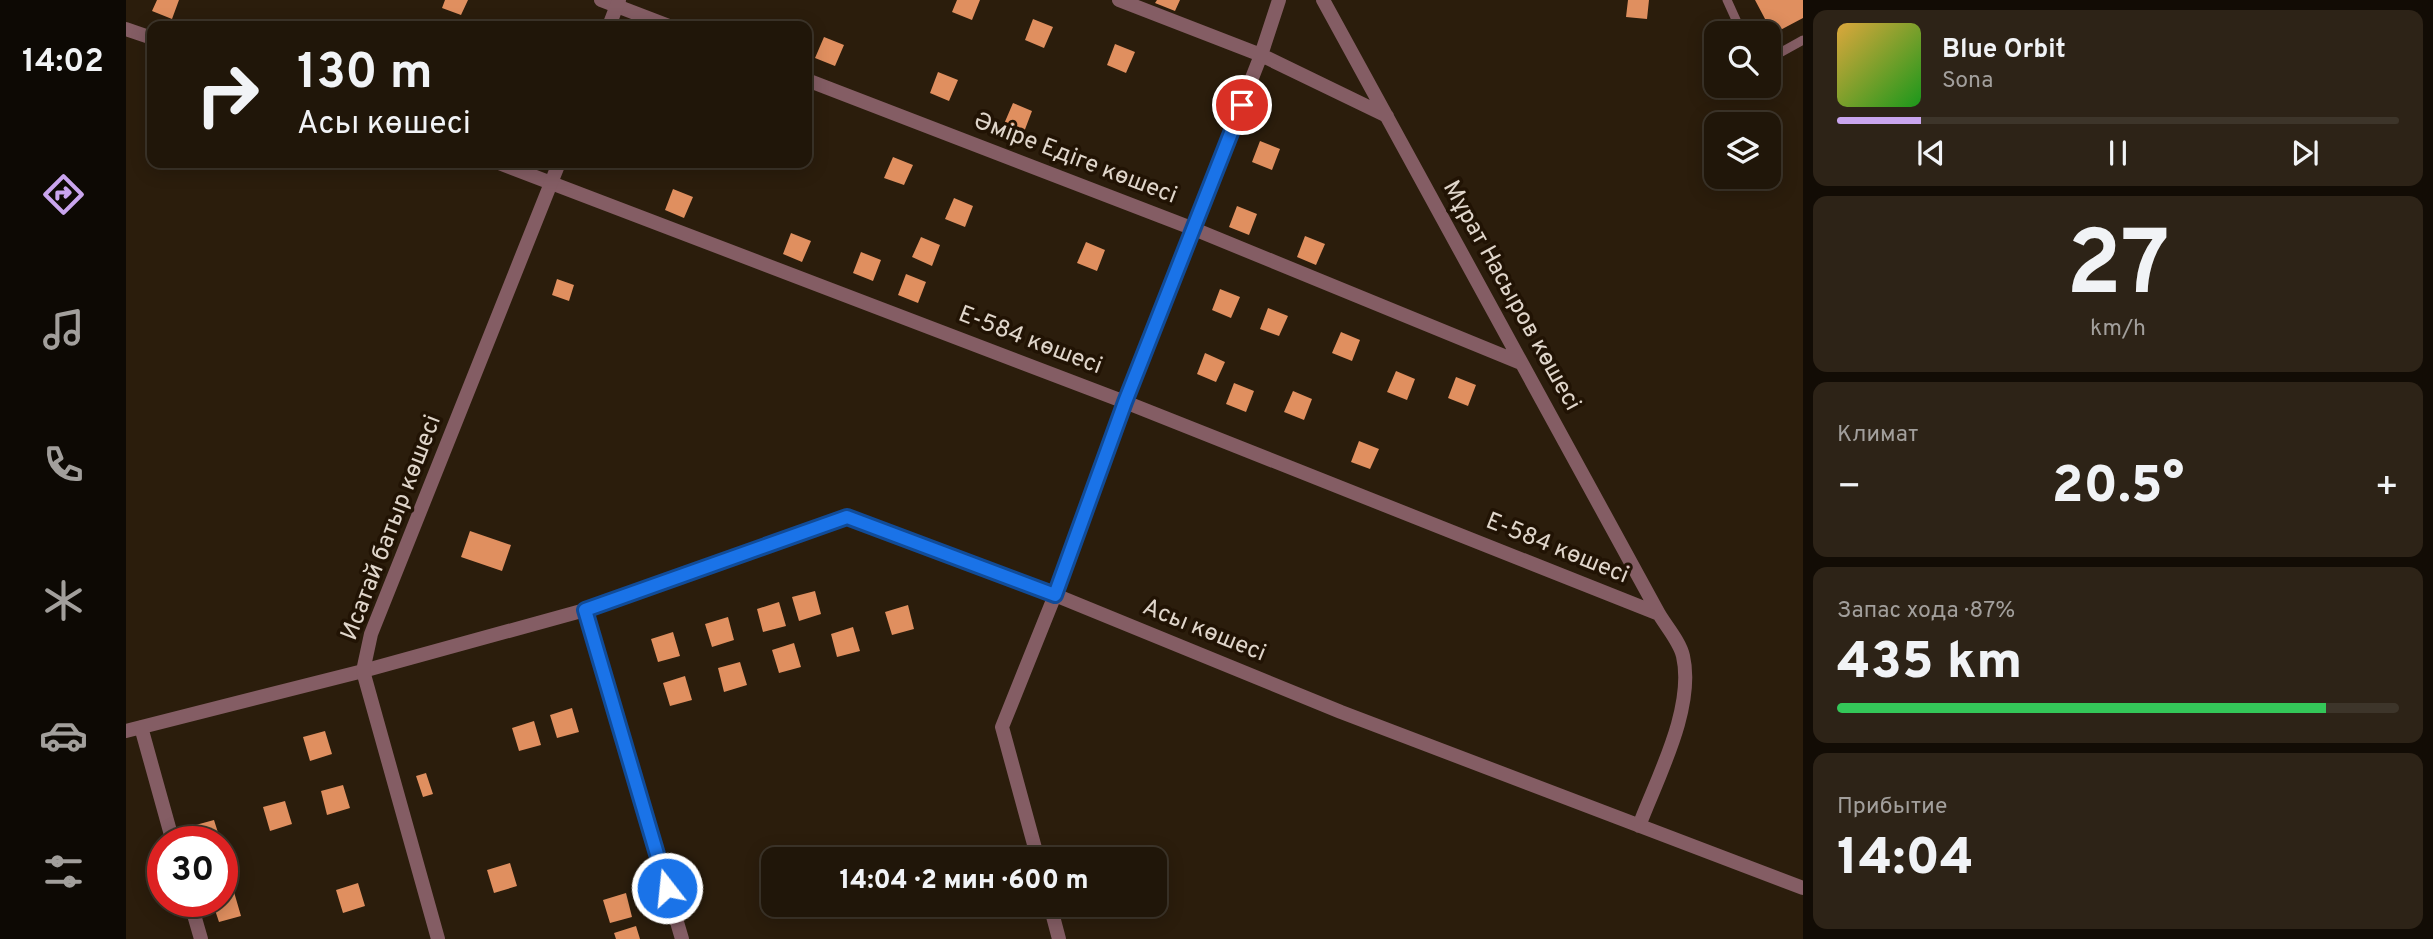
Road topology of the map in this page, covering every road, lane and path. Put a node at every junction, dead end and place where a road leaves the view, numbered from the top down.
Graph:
1 (601, 0) edge
2 (1119, 0) edge
3 (1279, 0) edge
4 (1323, 0) edge
5 (1727, 0) edge
6 (617, 3) edge
7 (611, 21) edge
8 (657, 21) edge
9 (1737, 21) edge
10 (126, 29) edge
11 (147, 36) edge
12 (1803, 40) edge
13 (1781, 52) edge
14 (1261, 55) junction
15 (812, 82) edge
16 (1387, 116) junction
17 (513, 168) edge
18 (557, 168) edge
19 (552, 182) junction
20 (1194, 229) junction
21 (1521, 363) junction
22 (1125, 402) junction
23 (1055, 595) junction
24 (585, 610) junction
25 (1659, 614) junction
26 (363, 671) junction
27 (141, 727) junction
28 (126, 731) edge
29 (169, 826) edge
30 (1639, 826) junction
31 (1035, 847) edge
32 (1803, 888) edge
33 (195, 917) edge
34 (1053, 917) edge
35 (201, 939) edge
36 (438, 939) edge
37 (682, 939) edge
38 (1059, 939) edge

1 - 6 street
2 - 14 street
3 - 14 street
4 - 16 street, Мұрат Насыров көшесі
5 - 9 lane
6 - 7 street
6 - 8 street
10 - 11 street
12 - 13 lane
14 - 16 street
14 - 20 street
15 - 20 street, Әміре Едіге көшесі
16 - 21 street, Мұрат Насыров көшесі
17 - 19 street, Е-584 көшесі
18 - 19 street, Исатай батыр көшесі
19 - 22 street, Е-584 көшесі
19 - 26 street, Исатай батыр көшесі
20 - 21 street, Әміре Едіге көшесі
20 - 22 street
21 - 25 street, Мұрат Насыров көшесі
22 - 23 street
22 - 25 street, Е-584 көшесі
23 - 24 street, Асы көшесі
23 - 30 street, Асы көшесі
23 - 31 street
24 - 26 street, Асы көшесі
24 - 37 street
25 - 30 street, Мұрат Насыров көшесі
26 - 27 street, Асы көшесі
26 - 36 street, Исатай батыр көшесі
27 - 28 street, Асы көшесі
27 - 29 street
30 - 32 street, Асы көшесі
33 - 35 street
34 - 38 street

